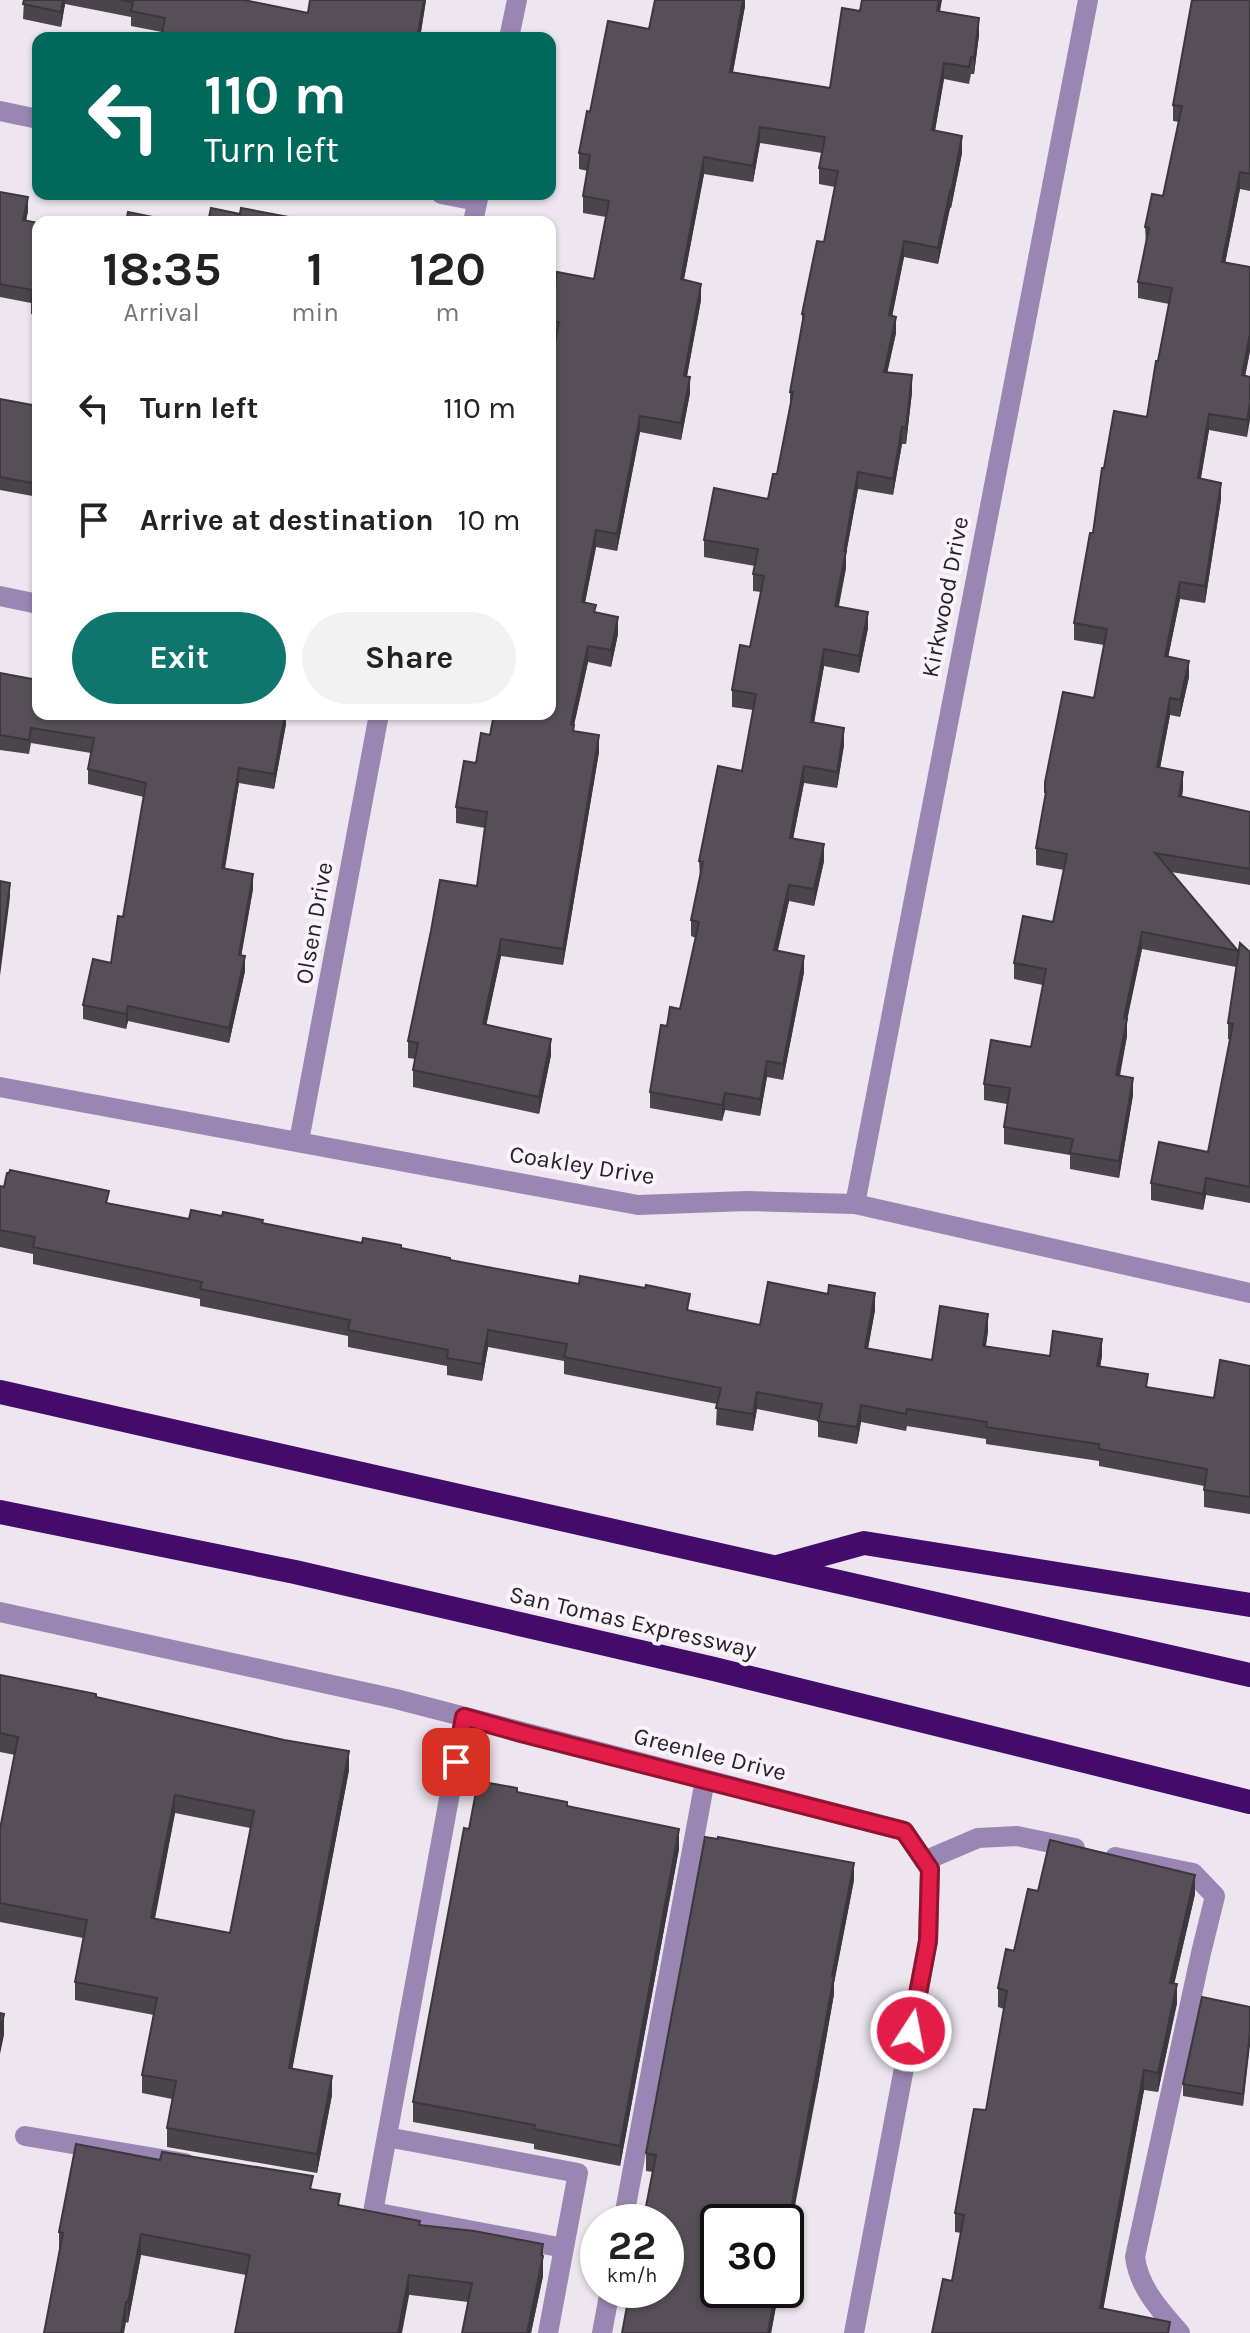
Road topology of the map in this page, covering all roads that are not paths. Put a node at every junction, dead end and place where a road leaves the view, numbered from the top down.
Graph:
1 (517, 0) edge
2 (1088, 0) edge
3 (510, 32) edge
4 (0, 111) edge
5 (32, 118) edge
6 (0, 596) edge
7 (32, 603) edge
8 (378, 720) edge
9 (0, 1087) edge
10 (299, 1141) junction
11 (855, 1204) junction
12 (1250, 1293) edge
13 (0, 1392) edge
14 (0, 1512) edge
15 (774, 1567) junction
16 (1250, 1605) edge
17 (0, 1612) edge
18 (1250, 1675) edge
19 (464, 1717) junction
20 (705, 1780) junction
21 (1250, 1802) edge
22 (924, 1861) junction
23 (25, 2136) dead end
24 (387, 2137) junction
25 (206, 2166) edge
26 (626, 2204) edge
27 (564, 2248) junction
28 (607, 2308) edge
29 (548, 2333) edge
30 (602, 2333) edge
31 (854, 2333) edge
32 (1180, 2333) edge

1 - 3 street
2 - 11 street, Kirkwood Drive
4 - 5 street
6 - 7 street
8 - 10 street, Olsen Drive
9 - 10 street, Coakley Drive
10 - 11 street, Coakley Drive
11 - 12 street, Coakley Drive
13 - 15 highway
14 - 21 highway, San Tomas Expressway
15 - 16 highway
15 - 18 highway
17 - 19 street, Greenlee Drive
19 - 20 street, Greenlee Drive
19 - 24 street
20 - 22 street, Greenlee Drive
20 - 26 street
22 - 31 street, Greenlee Drive
22 - 32 street
23 - 25 street
24 - 27 street
24 - 27 street
27 - 29 street
28 - 30 street

